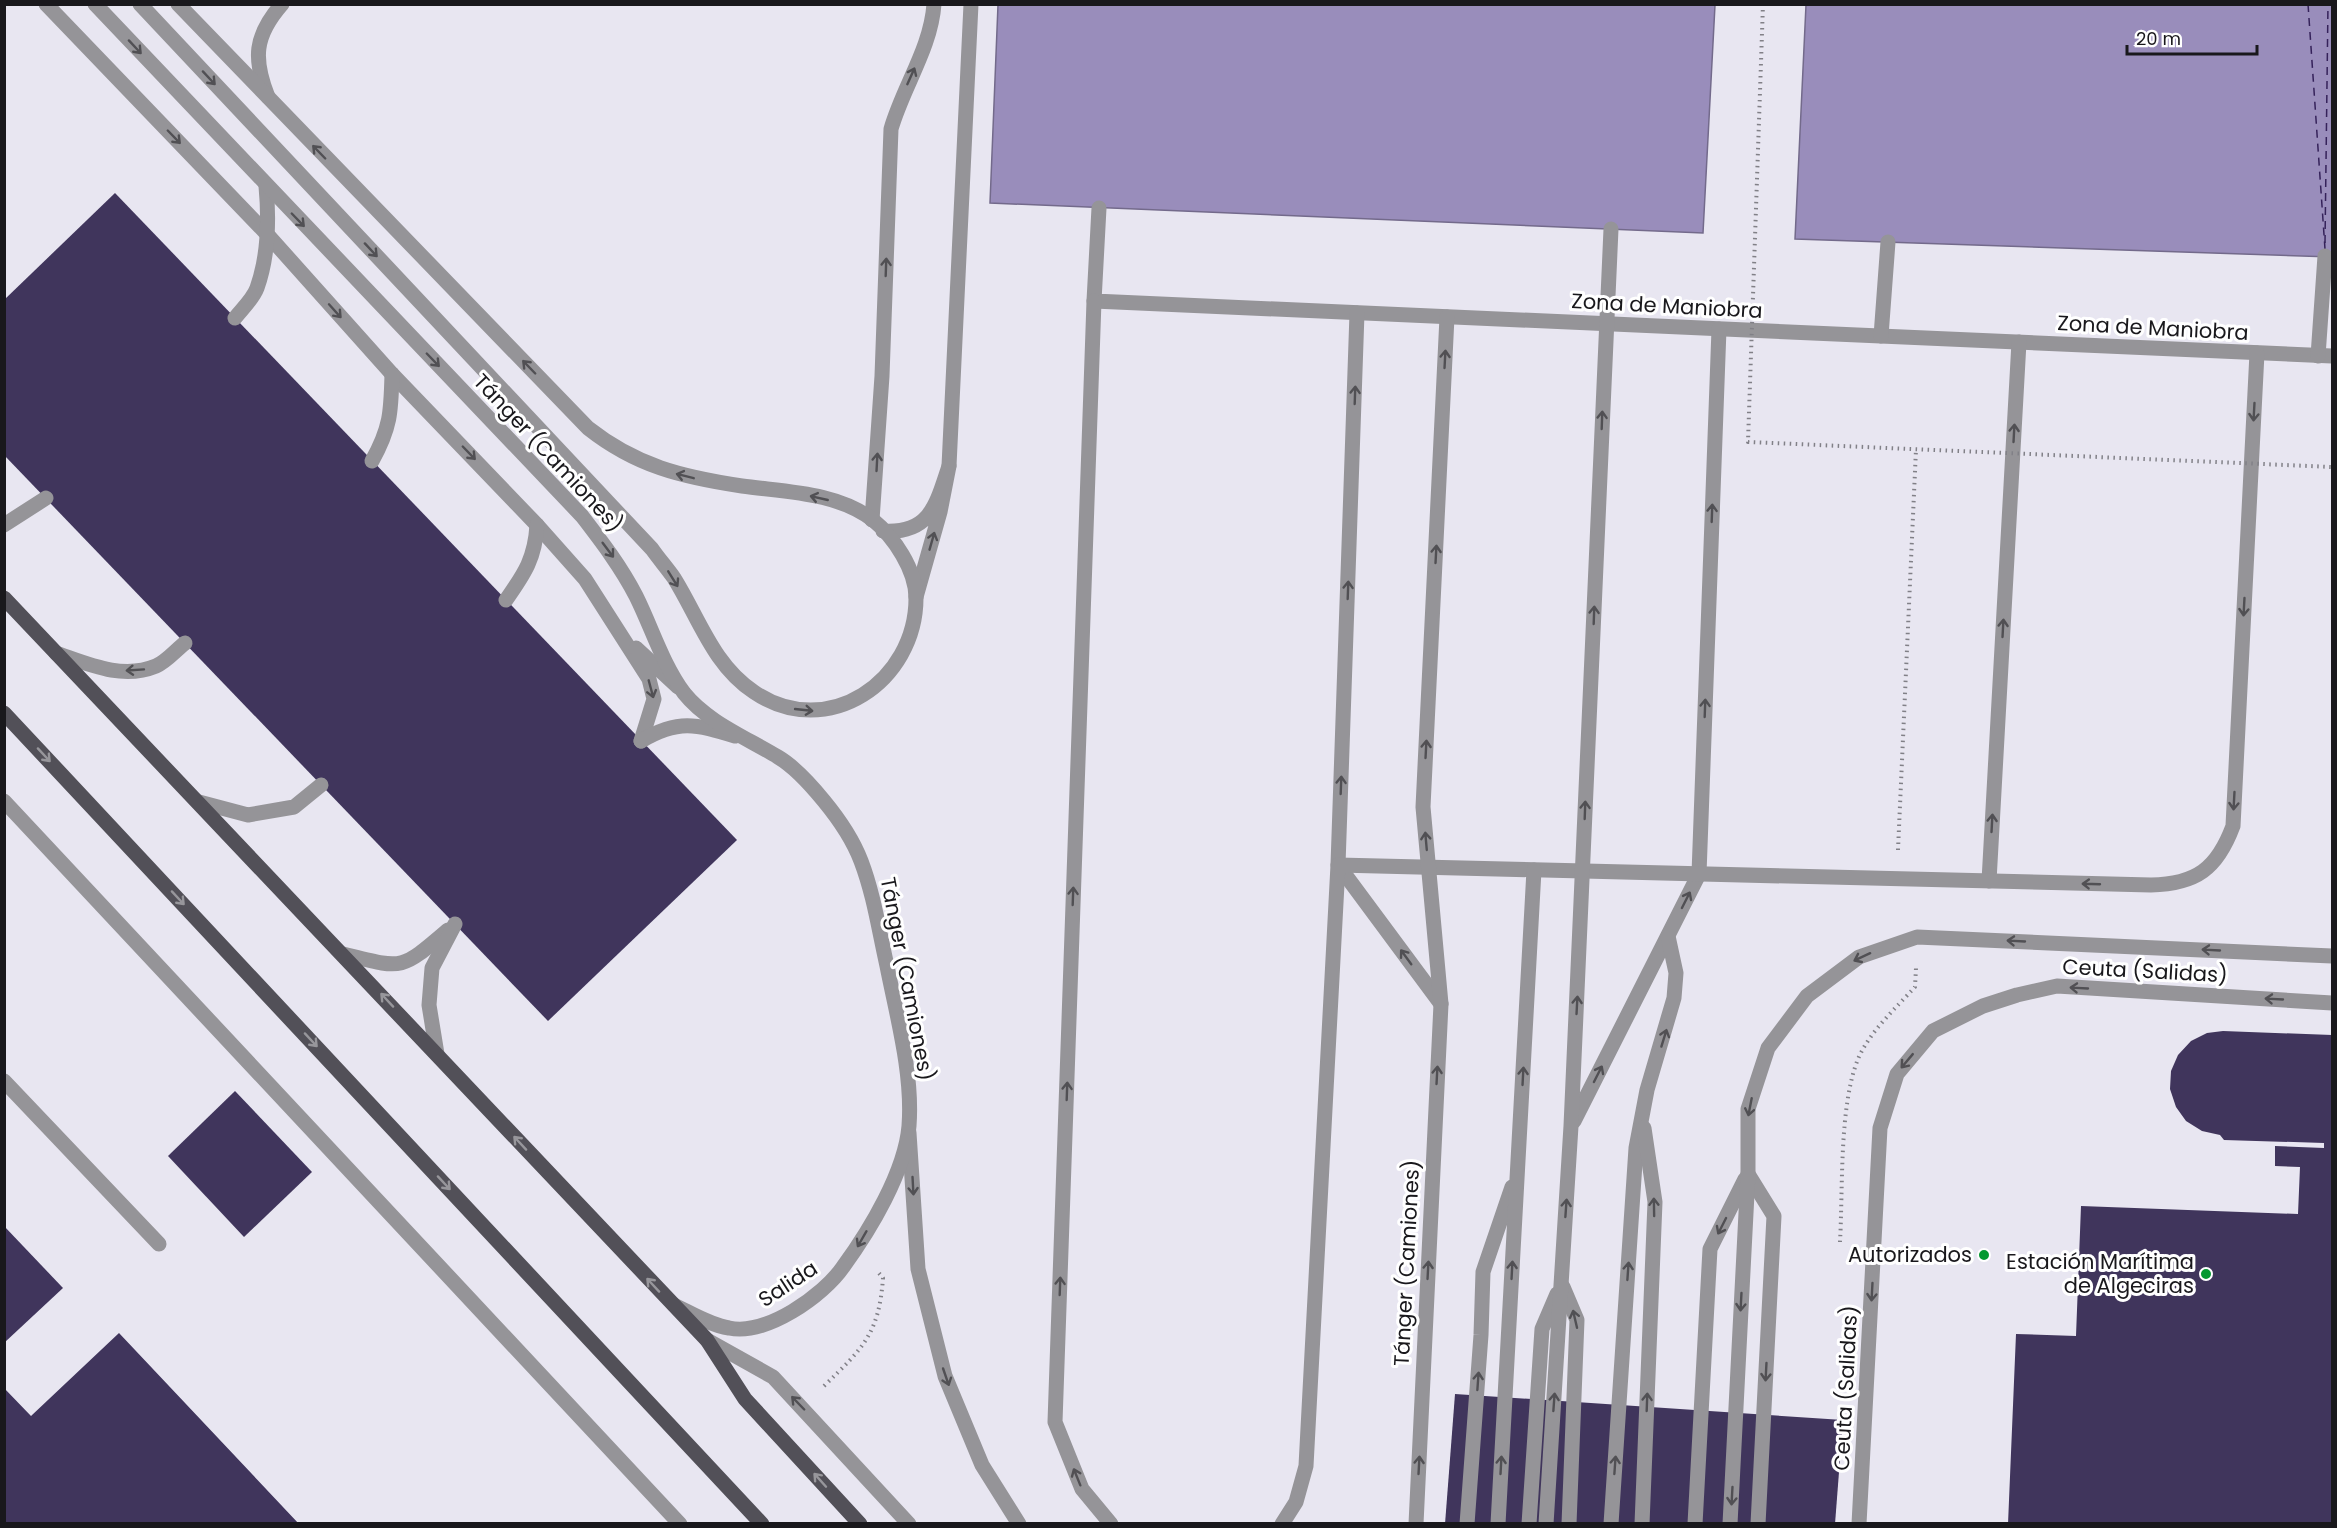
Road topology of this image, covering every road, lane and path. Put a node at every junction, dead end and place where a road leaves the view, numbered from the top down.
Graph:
1 (46, 4) edge
2 (95, 4) edge
3 (140, 4) edge
4 (178, 4) edge
5 (282, 4) edge
6 (934, 4) edge
7 (971, 4) edge
8 (1763, 4) edge
9 (269, 100) junction
10 (266, 186) junction
11 (1099, 208) dead end
12 (1611, 229) dead end
13 (266, 233) junction
14 (1888, 242) dead end
15 (2325, 256) dead end
16 (1094, 301) junction
17 (1358, 313) junction
18 (1448, 317) junction
19 (235, 318) dead end
20 (1606, 324) junction
21 (1719, 329) junction
22 (1881, 336) junction
23 (2019, 342) junction
24 (2257, 353) junction
25 (2325, 356) edge
26 (392, 374) junction
27 (1916, 449) junction
28 (372, 460) dead end
29 (949, 466) junction
30 (2332, 467) edge
31 (46, 498) dead end
32 (4, 525) edge
33 (537, 525) junction
34 (877, 525) junction
35 (916, 597) junction
36 (4, 598) edge
37 (506, 600) dead end
38 (625, 638) junction
39 (184, 643) dead end
40 (56, 653) junction
41 (685, 694) junction
42 (4, 713) edge
43 (744, 738) junction
44 (321, 785) dead end
45 (4, 801) edge
46 (199, 802) junction
47 (1338, 865) junction
48 (1429, 867) junction
49 (1534, 870) junction
50 (1582, 871) junction
51 (1699, 874) junction
52 (1908, 879) junction
53 (1989, 881) junction
54 (1668, 936) junction
55 (1917, 937) junction
56 (343, 954) junction
57 (2332, 956) edge
58 (2332, 1003) edge
59 (1440, 1004) junction
60 (437, 1054) junction
61 (4, 1081) edge
62 (1642, 1115) junction
63 (1571, 1126) junction
64 (909, 1128) junction
65 (1517, 1174) junction
66 (1748, 1174) junction
67 (159, 1244) dead end
68 (1840, 1253) dead end
69 (1561, 1283) junction
70 (672, 1305) junction
71 (707, 1340) junction
72 (680, 1524) edge
73 (762, 1524) edge
74 (860, 1524) edge
75 (909, 1524) edge
76 (1019, 1524) edge
77 (1111, 1524) edge
78 (1282, 1524) edge
79 (1416, 1524) edge
80 (1467, 1524) edge
81 (1498, 1524) edge
82 (1529, 1524) edge
83 (1546, 1524) edge
84 (1569, 1524) edge
85 (1611, 1524) edge
86 (1642, 1524) edge
87 (1695, 1524) edge
88 (1730, 1524) edge
89 (1758, 1524) edge
90 (1859, 1524) edge

1 -> 13 street
2 -> 10 street, Tánger (Camiones)
3 -> 35 street
4 - 9 street
5 - 9 street
34 -> 6 street
7 - 29 street
8 - 27 path, bridge
34 -> 9 street
10 - 13 street
10 -> 41 street, Tánger (Camiones)
11 - 16 street
12 - 20 street
13 - 19 street
13 -> 26 street
14 - 22 street
15 - 25 street
16 - 17 street, Zona de Maniobra
77 -> 16 street
17 - 18 street, Zona de Maniobra
47 -> 17 street
18 - 20 street, Zona de Maniobra
48 -> 18 street, Tánger (Camiones)
20 - 21 street, Zona de Maniobra
50 -> 20 street
21 - 22 street, Zona de Maniobra
51 -> 21 street
22 - 23 street, Zona de Maniobra
23 - 24 street, Zona de Maniobra
53 -> 23 street
24 - 25 street, Zona de Maniobra
24 -> 53 street
26 - 28 street
26 -> 33 street
27 - 30 path, bridge
27 - 52 path
29 - 34 street
35 -> 29 street
31 - 32 street
33 - 37 street
33 - 38 street
34 - 35 street
36 - 40 main road
38 - 41 street
38 -> 43 street
39 -> 40 street
40 - 46 main road
41 - 43 street, Tánger (Camiones)
42 -> 73 main road
43 - 64 street, Tánger (Camiones)
44 - 46 street
45 - 72 street
46 - 56 main road
47 - 48 street
59 -> 47 street
47 - 78 street
48 - 49 street
48 - 59 street, Tánger (Camiones)
49 - 50 street
65 -> 49 street
50 - 51 street
63 -> 50 street
51 - 52 street
54 -> 51 street
52 - 53 street
62 -> 54 street
63 -> 54 street
57 -> 55 street
55 -> 66 street
55 - 68 path
60 -> 56 main road
56 - 60 street
58 -> 90 street, Ceuta (Salidas)
79 -> 59 street, Tánger (Camiones)
70 -> 60 main road
61 - 67 street
85 -> 62 street
86 -> 62 street
69 -> 63 street
64 -> 70 street, Salida
64 -> 76 street, Tánger (Camiones)
80 -> 65 street
81 -> 65 street
66 -> 87 street
66 -> 88 street
66 -> 89 street
69 - 82 street
83 -> 69 street
84 -> 69 street
70 - 71 main road
74 -> 71 main road
75 -> 71 street

